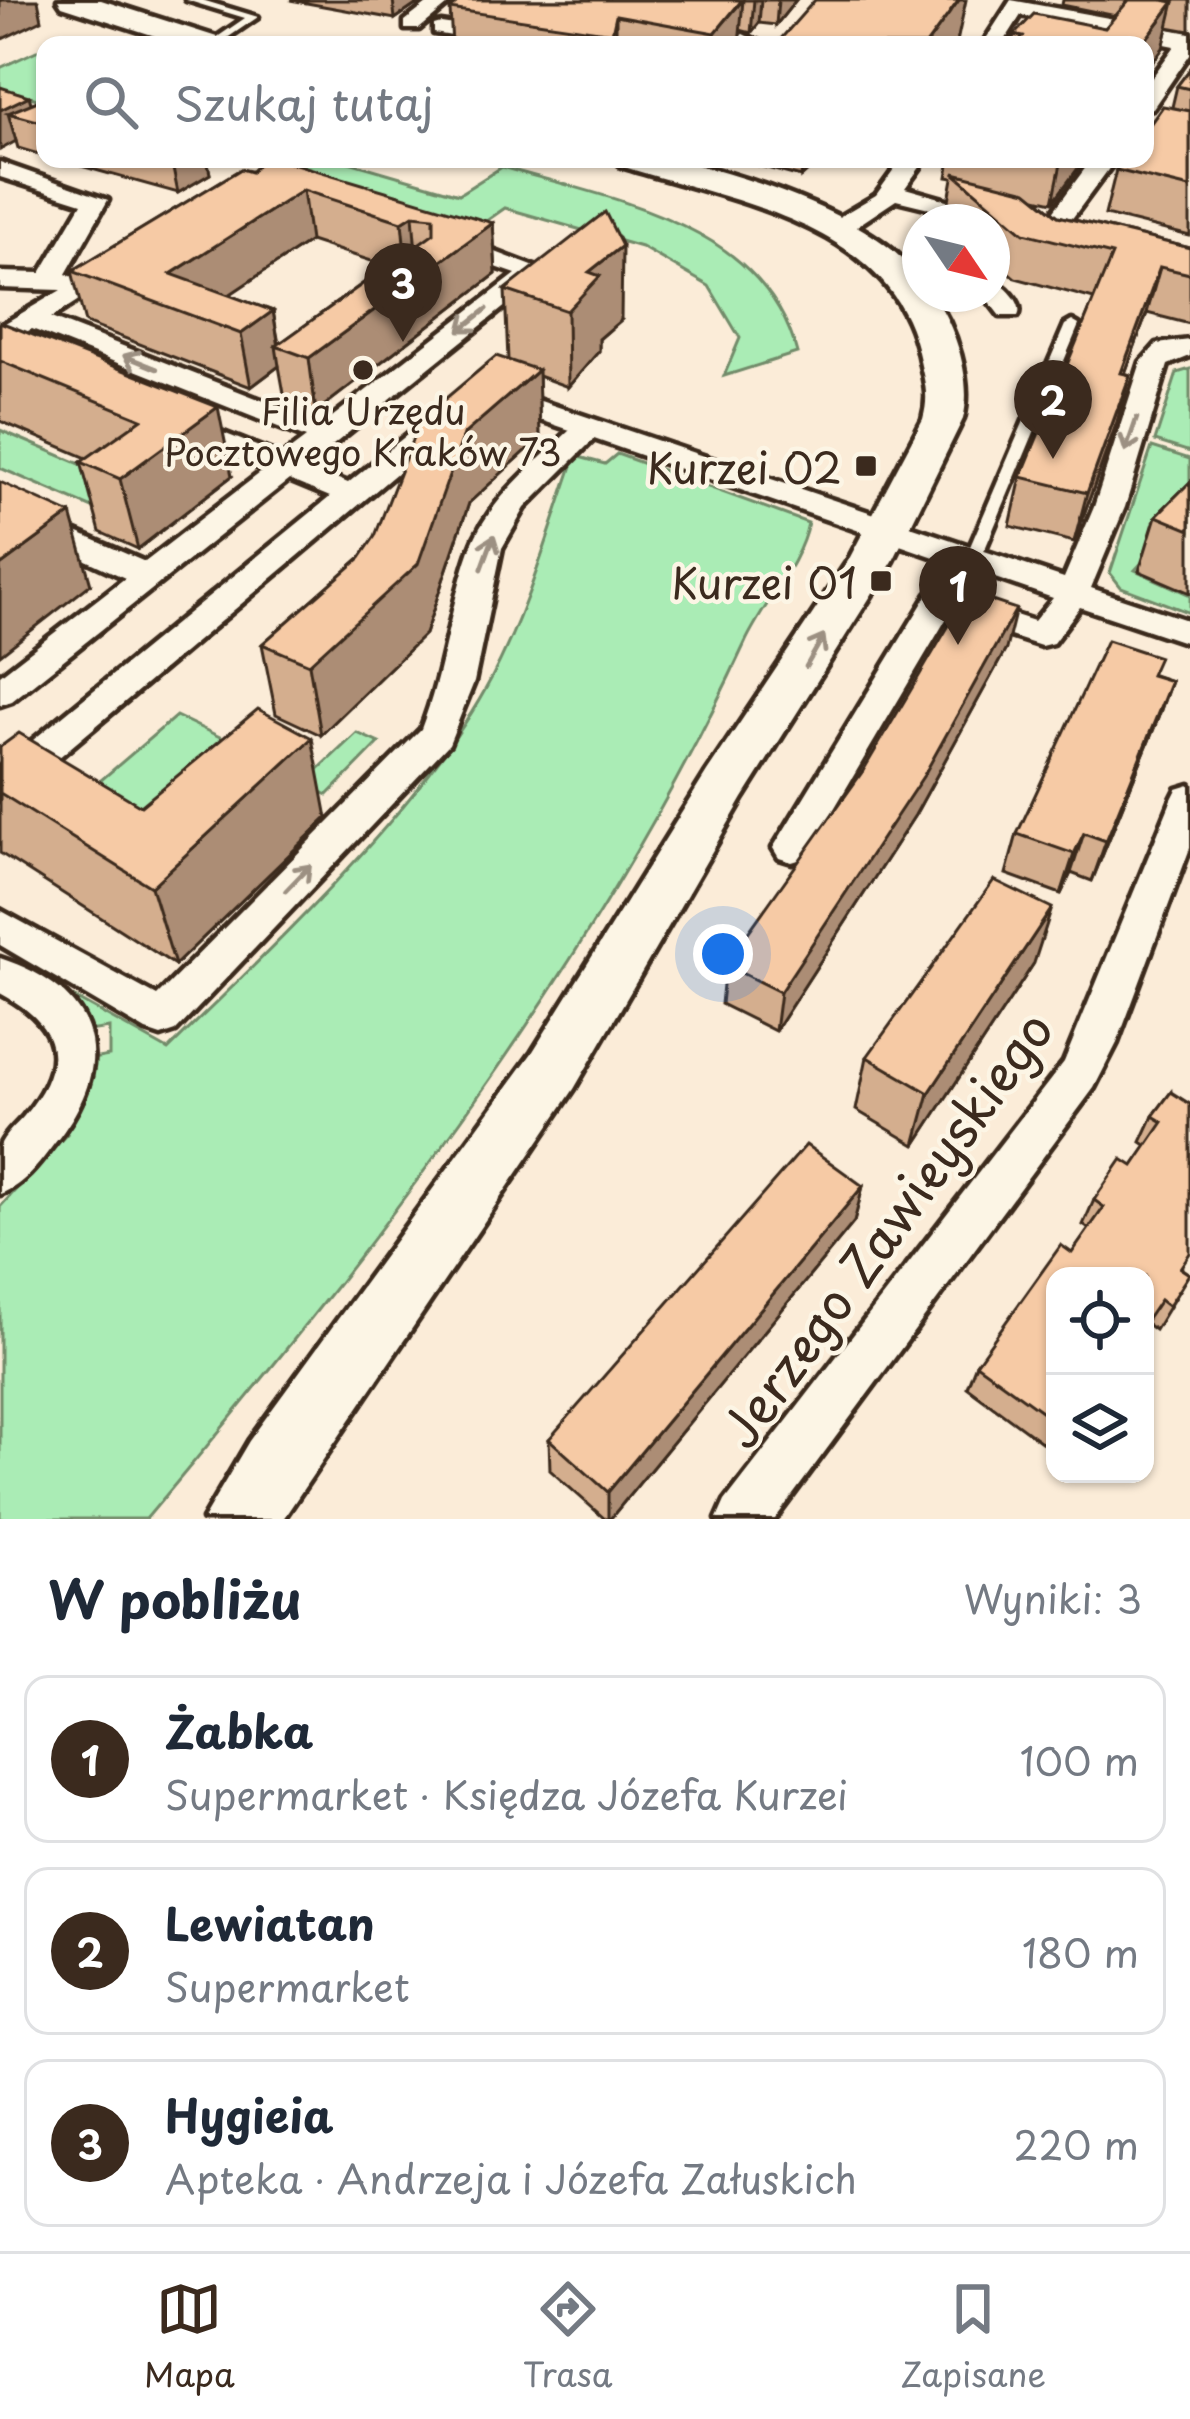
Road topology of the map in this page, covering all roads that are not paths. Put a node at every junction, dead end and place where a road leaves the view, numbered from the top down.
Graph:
1 (72, 0) edge
2 (190, 0) edge
3 (1018, 4) edge
4 (470, 5) edge
5 (433, 18) edge
6 (194, 36) edge
7 (227, 36) edge
8 (510, 36) edge
9 (998, 36) edge
10 (1129, 36) edge
11 (1154, 43) edge
12 (1184, 52) edge
13 (1190, 79) edge
14 (1154, 91) edge
15 (661, 168) edge
16 (908, 168) edge
17 (1097, 168) edge
18 (0, 169) edge
19 (891, 192) junction
20 (914, 204) edge
21 (1010, 225) edge
22 (836, 230) junction
23 (1050, 232) junction
24 (432, 237) edge
25 (1104, 245) edge
26 (130, 258) edge
27 (0, 280) edge
28 (49, 281) junction
29 (90, 283) junction
30 (31, 319) junction
31 (1072, 325) dead end
32 (0, 337) edge
33 (1190, 349) edge
34 (0, 352) edge
35 (30, 365) edge
36 (278, 385) edge
37 (250, 406) junction
38 (158, 416) edge
39 (589, 428) junction
40 (326, 436) junction
41 (286, 468) junction
42 (352, 495) junction
43 (0, 508) edge
44 (870, 523) junction
45 (974, 556) junction
46 (148, 576) junction
47 (1073, 590) junction
48 (1190, 633) edge
49 (0, 693) edge
50 (0, 787) edge
51 (1190, 799) edge
52 (792, 848) dead end
53 (0, 926) edge
54 (0, 974) edge
55 (0, 1174) edge
56 (323, 1391) junction
57 (214, 1519) edge
58 (240, 1519) edge
59 (743, 1519) edge

1 - 6 street
2 - 7 lane
3 - 9 street
3 - 10 street
4 - 5 street
5 - 8 street
11 - 12 street
12 - 13 street
12 - 14 street
15 - 22 street
16 - 19 street
17 - 23 street
18 - 28 street
19 - 20 street
19 - 22 street
21 - 23 street
22 - 44 street
23 - 25 street
24 -> 40 street
26 - 29 street
27 - 28 street
28 - 29 street
29 - 30 street
30 - 32 street
37 -> 30 street
31 - 45 lane
33 -> 47 street
34 - 35 street
36 - 37 street
37 - 40 street
38 - 41 street
39 - 42 street
39 - 44 street
53 -> 39 street
40 - 41 street
41 - 42 street
41 - 46 street
42 - 50 street
43 - 46 street
44 - 45 street
44 - 56 street
45 - 47 street
46 - 49 street
47 - 48 street
47 - 52 street
51 - 59 street, Jerzego Zawieyskiego
54 - 55 street
56 - 57 street
56 - 58 street

